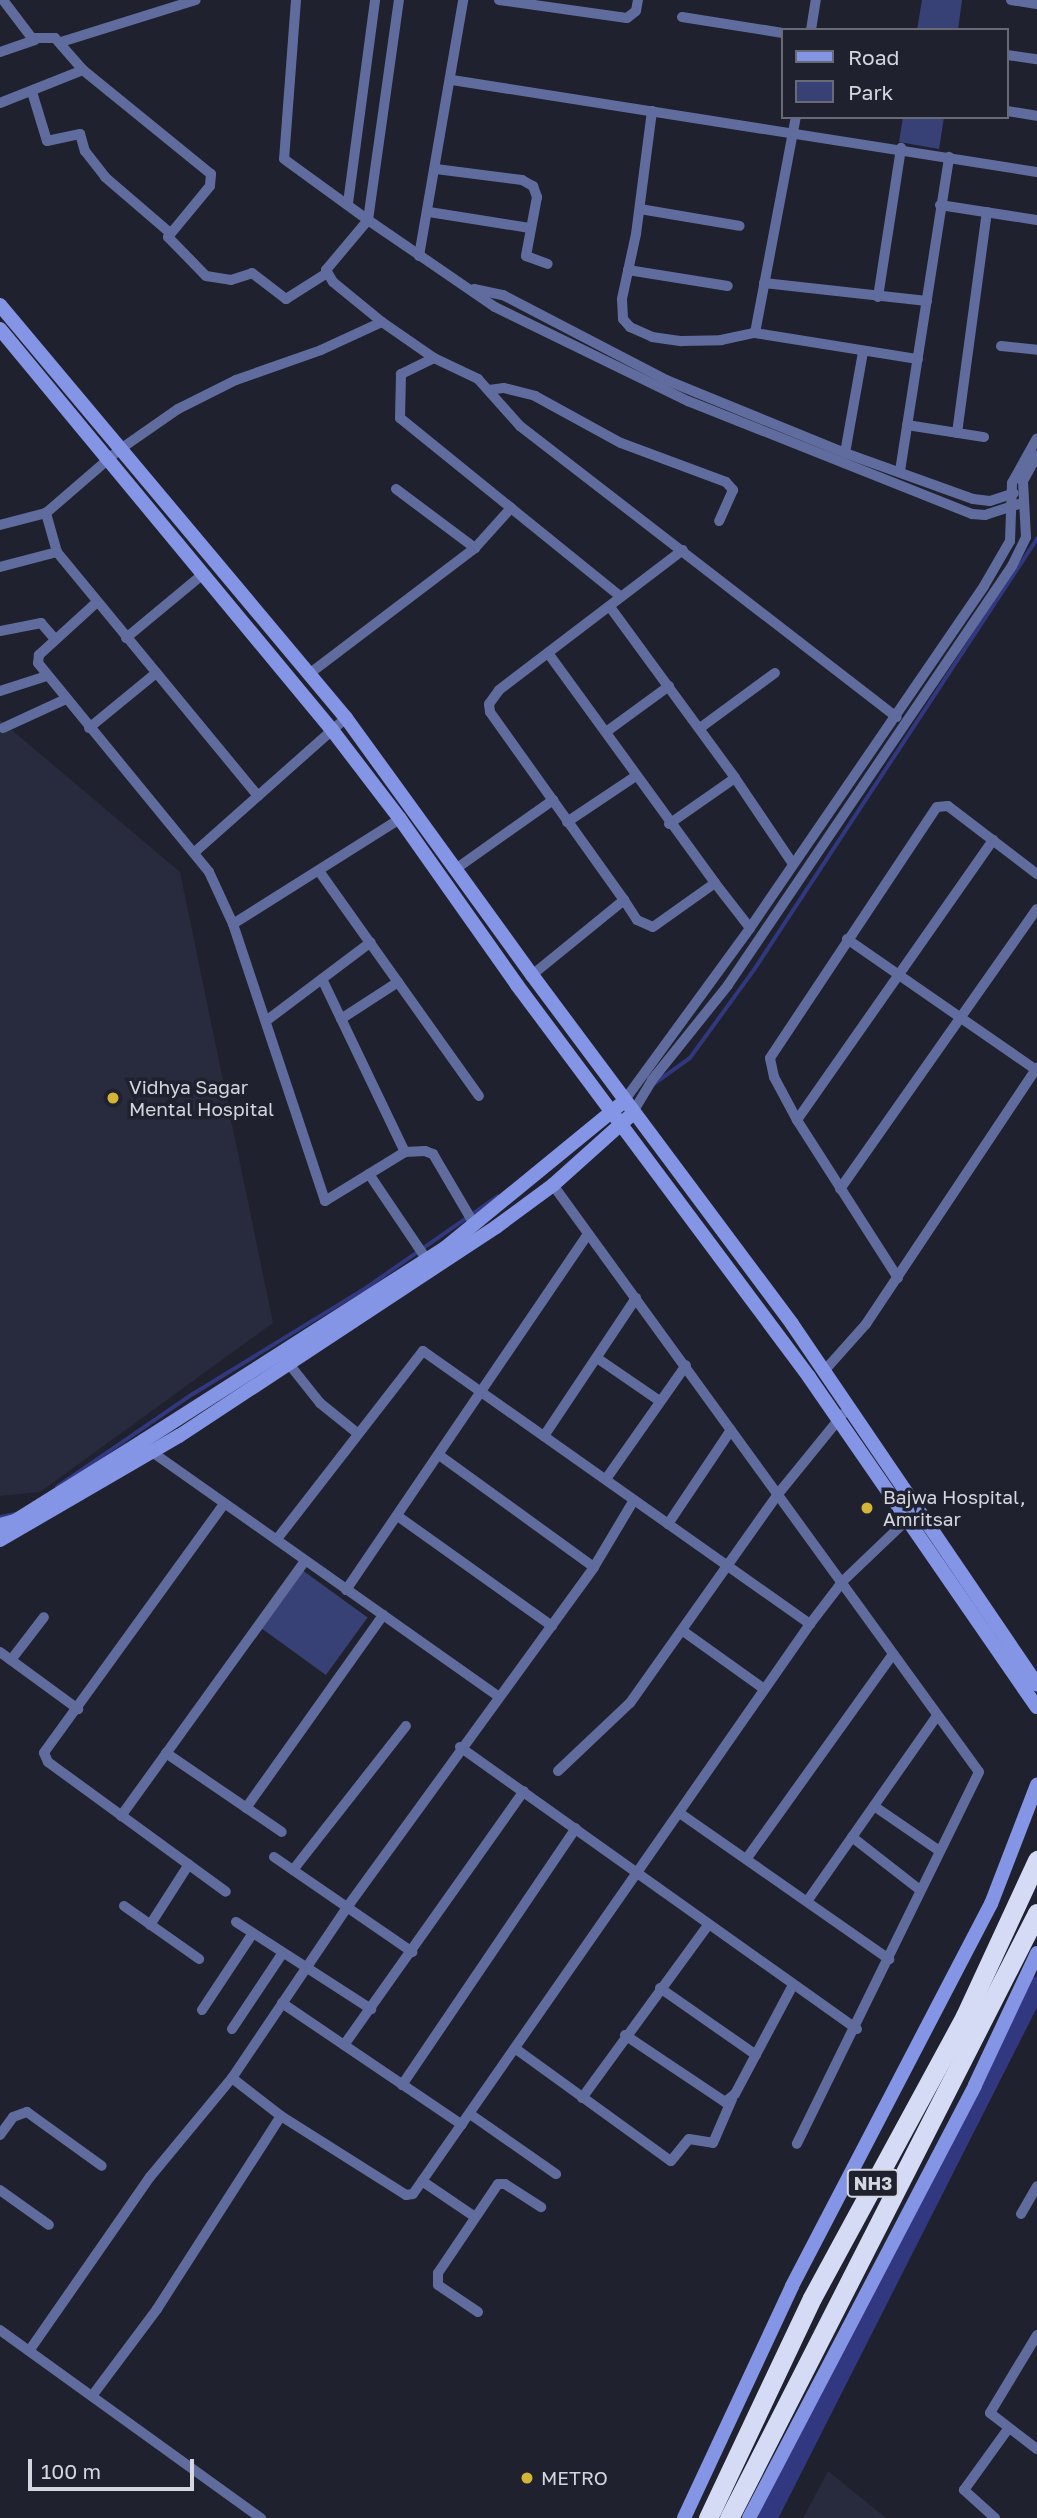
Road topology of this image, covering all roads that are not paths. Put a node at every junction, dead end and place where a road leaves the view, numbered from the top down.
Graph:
1 (3, 0) edge
2 (196, 0) edge
3 (296, 0) edge
4 (375, 0) edge
5 (399, 0) edge
6 (463, 0) edge
7 (499, 0) edge
8 (638, 0) edge
9 (816, 0) edge
10 (1011, 0) edge
11 (1037, 4) edge
12 (682, 17) dead end
13 (811, 28) edge
14 (782, 33) edge
15 (35, 40) junction
16 (61, 42) junction
17 (0, 52) edge
18 (1009, 55) edge
19 (1037, 58) edge
20 (83, 70) junction
21 (452, 80) junction
22 (32, 92) junction
23 (0, 103) edge
24 (652, 111) junction
25 (1009, 111) edge
26 (1037, 116) edge
27 (796, 119) edge
28 (793, 134) junction
29 (901, 148) junction
30 (949, 157) junction
31 (436, 169) junction
32 (1037, 172) edge
33 (348, 203) junction
34 (940, 205) junction
35 (639, 209) junction
36 (429, 212) junction
37 (987, 212) junction
38 (368, 220) junction
39 (1037, 220) edge
40 (740, 226) dead end
41 (530, 228) junction
42 (170, 233) junction
43 (419, 256) junction
44 (548, 264) dead end
45 (628, 270) junction
46 (327, 273) junction
47 (764, 284) junction
48 (728, 286) dead end
49 (471, 288) junction
50 (878, 297) junction
51 (927, 301) junction
52 (3, 314) edge
53 (382, 322) junction
54 (0, 330) edge
55 (755, 333) junction
56 (1001, 346) dead end
57 (1037, 351) edge
58 (863, 352) junction
59 (434, 358) junction
60 (918, 359) junction
61 (489, 390) junction
62 (907, 425) junction
63 (957, 433) junction
64 (984, 437) dead end
65 (1037, 438) edge
66 (845, 453) junction
67 (113, 455) junction
68 (1037, 456) edge
69 (900, 471) junction
70 (396, 489) dead end
71 (1015, 499) junction
72 (511, 508) junction
73 (46, 513) junction
74 (719, 521) dead end
75 (0, 525) edge
76 (475, 548) junction
77 (683, 550) junction
78 (57, 552) junction
79 (0, 567) edge
80 (202, 574) junction
81 (621, 597) junction
82 (97, 602) junction
83 (610, 607) junction
84 (0, 631) edge
85 (126, 638) junction
86 (55, 639) junction
87 (548, 653) junction
88 (156, 673) junction
89 (775, 673) dead end
90 (309, 674) junction
91 (47, 677) junction
92 (669, 686) junction
93 (0, 691) edge
94 (66, 699) junction
95 (897, 716) junction
96 (346, 718) junction
97 (3, 728) dead end
98 (89, 728) junction
99 (700, 728) junction
100 (332, 730) junction
101 (606, 732) junction
102 (636, 776) junction
103 (735, 778) junction
104 (258, 796) junction
105 (553, 800) junction
106 (400, 819) junction
107 (567, 822) junction
108 (669, 824) junction
109 (993, 841) junction
110 (196, 851) junction
111 (793, 864) junction
112 (457, 868) junction
113 (319, 872) junction
114 (1037, 874) edge
115 (715, 883) junction
116 (624, 900) junction
117 (1037, 909) edge
118 (233, 924) junction
119 (750, 928) junction
120 (846, 939) junction
121 (371, 942) junction
122 (531, 975) junction
123 (897, 975) junction
124 (322, 979) junction
125 (398, 982) junction
126 (960, 1018) junction
127 (341, 1019) junction
128 (266, 1021) junction
129 (1036, 1069) edge
130 (479, 1096) dead end
131 (624, 1112) junction
132 (797, 1120) junction
133 (405, 1152) junction
134 (369, 1174) junction
135 (553, 1185) junction
136 (840, 1189) junction
137 (474, 1224) junction
138 (588, 1234) junction
139 (427, 1260) junction
140 (898, 1278) junction
141 (636, 1298) junction
142 (597, 1358) junction
143 (289, 1364) junction
144 (686, 1366) junction
145 (825, 1370) junction
146 (483, 1391) junction
147 (658, 1400) junction
148 (851, 1407) junction
149 (835, 1420) junction
150 (731, 1430) junction
151 (358, 1433) junction
152 (544, 1436) junction
153 (152, 1452) junction
154 (439, 1455) junction
155 (606, 1479) junction
156 (778, 1494) junction
157 (634, 1500) junction
158 (225, 1504) junction
159 (914, 1513) junction
160 (399, 1517) junction
161 (668, 1524) junction
162 (0, 1525) edge
163 (277, 1539) junction
164 (0, 1540) edge
165 (304, 1562) junction
166 (729, 1566) junction
167 (594, 1567) junction
168 (843, 1581) junction
169 (346, 1590) junction
170 (383, 1615) junction
171 (44, 1617) dead end
172 (810, 1624) junction
173 (551, 1626) junction
174 (683, 1631) junction
175 (0, 1652) edge
176 (893, 1654) junction
177 (11, 1660) junction
178 (1035, 1679) edge
179 (764, 1689) junction
180 (499, 1697) junction
181 (1037, 1707) edge
182 (78, 1709) junction
183 (936, 1717) junction
184 (406, 1726) dead end
185 (460, 1747) junction
186 (166, 1753) junction
187 (558, 1771) dead end
188 (1037, 1785) edge
189 (524, 1791) junction
190 (874, 1806) junction
191 (246, 1808) junction
192 (681, 1814) junction
193 (121, 1816) junction
194 (576, 1828) junction
195 (282, 1832) dead end
196 (852, 1837) junction
197 (939, 1850) junction
198 (274, 1857) dead end
199 (747, 1858) junction
200 (1037, 1860) edge
201 (189, 1864) junction
202 (293, 1870) junction
203 (636, 1874) junction
204 (920, 1890) junction
205 (226, 1892) dead end
206 (807, 1900) junction
207 (124, 1906) dead end
208 (348, 1906) junction
209 (1037, 1913) edge
210 (236, 1922) dead end
211 (709, 1924) junction
212 (150, 1925) junction
213 (253, 1933) junction
214 (412, 1952) junction
215 (1037, 1953) edge
216 (282, 1954) junction
217 (200, 1959) dead end
218 (889, 1959) junction
219 (306, 1969) junction
220 (793, 1985) junction
221 (660, 1988) junction
222 (282, 2003) junction
223 (371, 2009) junction
224 (202, 2010) dead end
225 (232, 2029) dead end
226 (857, 2029) junction
227 (625, 2035) junction
228 (344, 2045) junction
229 (516, 2049) junction
230 (756, 2054) junction
231 (232, 2078) junction
232 (402, 2085) junction
233 (582, 2098) junction
234 (732, 2099) junction
235 (470, 2114) junction
236 (281, 2116) junction
237 (462, 2125) junction
238 (0, 2135) edge
239 (797, 2144) dead end
240 (102, 2166) dead end
241 (556, 2174) dead end
242 (422, 2182) junction
243 (1037, 2186) edge
244 (0, 2190) edge
245 (541, 2207) dead end
246 (1021, 2214) dead end
247 (475, 2217) junction
248 (49, 2225) dead end
249 (478, 2312) dead end
250 (0, 2330) edge
251 (1037, 2334) edge
252 (29, 2351) junction
253 (92, 2396) junction
254 (1008, 2428) junction
255 (1037, 2449) edge
256 (720, 2516) edge
257 (260, 2518) edge
258 (684, 2518) edge
259 (749, 2518) edge
260 (995, 2518) edge

1 - 15 street
2 - 16 street
3 - 33 street
4 - 33 street
5 - 38 street
6 - 21 street
7 - 8 street
9 - 13 street
10 - 11 street
12 - 14 street
15 - 16 street
15 - 17 street
16 - 20 street
18 - 19 street
20 - 22 street
20 - 42 street
21 - 24 street
21 - 31 street
22 - 23 street
22 - 42 street
24 - 28 street
24 - 35 street
25 - 26 street
27 - 28 street
28 - 29 street
28 - 47 street
29 - 30 street
29 - 50 street
30 - 32 street
30 - 34 street
31 - 36 street
31 - 41 street
33 - 38 street
34 - 37 street
34 - 51 street
35 - 40 street
35 - 45 street
36 - 41 street
36 - 43 street
37 - 39 street
37 - 63 street
38 - 43 street
38 - 46 street
41 - 44 street
42 - 46 street
43 - 49 street
45 - 48 street
45 - 55 street
46 - 53 street
47 - 50 street
47 - 55 street
49 - 66 street
49 - 71 street
50 - 51 street
51 - 60 street
52 - 67 street
53 - 59 street
53 - 67 street
54 - 67 street
55 - 58 street
56 - 57 street
58 - 60 street
58 - 66 street
59 - 61 street
59 - 72 street
60 - 62 street
61 - 74 street
61 - 77 street
62 - 63 street
62 - 69 street
63 - 64 street
65 - 71 street
66 - 69 street
67 - 73 street
67 - 80 street
67 - 90 street
68 - 71 street
69 - 71 street
70 - 76 street
71 - 95 street
71 - 131 street
72 - 76 street
72 - 81 street
73 - 75 street
73 - 78 street
76 - 90 street
77 - 81 street
77 - 95 street
78 - 79 street
78 - 82 street
80 - 85 street
80 - 100 street
81 - 83 street
82 - 85 street
82 - 86 street
83 - 87 street
83 - 92 street
84 - 86 street
85 - 88 street
86 - 91 street
87 - 101 street
87 - 105 street
88 - 98 street
88 - 104 street
89 - 99 street
90 - 96 street
91 - 93 street
91 - 94 street
92 - 99 street
92 - 101 street
94 - 97 street
94 - 98 street
95 - 111 street
96 - 100 street
96 - 112 street
98 - 110 street
99 - 103 street
100 - 104 street
100 - 106 street
101 - 102 street
102 - 107 street
102 - 108 street
103 - 108 street
103 - 111 street
104 - 110 street
105 - 107 street
105 - 112 street
106 - 113 street
106 - 131 street
107 - 116 street
108 - 115 street
109 - 114 street
109 - 120 street
109 - 123 street
110 - 118 street
111 - 119 street
112 - 122 street
113 - 118 street
113 - 121 street
115 - 116 street
115 - 119 street
116 - 122 street
117 - 126 street
118 - 128 street
119 - 131 street
120 - 123 street
120 - 132 street
121 - 124 street
121 - 125 street
122 - 131 street
123 - 126 street
123 - 132 street
124 - 127 street
124 - 128 street
125 - 127 street
125 - 130 street
126 - 129 street
126 - 136 street
127 - 133 street
128 - 134 street
129 - 140 street
131 - 135 street
131 - 137 street
131 - 145 street
131 - 149 street
132 - 136 street
133 - 134 street
133 - 137 street
134 - 139 street
135 - 138 street
135 - 143 street
136 - 140 street
137 - 139 street
138 - 141 street
138 - 146 street
139 - 162 street
140 - 145 street
141 - 142 street
141 - 144 street
142 - 147 street
142 - 152 street
143 - 151 street
143 - 153 street
144 - 147 street
144 - 150 street
145 - 148 street
146 - 151 street
146 - 152 street
146 - 154 street
147 - 155 street
148 - 149 street
148 - 159 street
149 - 156 street
149 - 159 street
150 - 156 street
150 - 161 street
151 - 163 street
152 - 155 street
153 - 158 street
153 - 164 street
154 - 160 street
154 - 167 street
155 - 157 street
156 - 166 street
156 - 168 street
157 - 161 street
157 - 167 street
158 - 163 street
158 - 182 street
159 - 168 street
159 - 178 street
159 - 181 street
160 - 169 street
160 - 173 street
161 - 166 street
163 - 165 street
165 - 169 street
165 - 186 street
166 - 172 street
166 - 174 street
167 - 173 street
168 - 172 street
168 - 176 street
169 - 170 street
170 - 180 street
170 - 191 street
171 - 177 street
172 - 179 street
173 - 180 street
174 - 179 street
174 - 187 street
175 - 177 street
176 - 183 street
176 - 199 street
177 - 182 street
179 - 192 street
180 - 185 street
182 - 193 street
183 - 190 street
183 - 197 street
184 - 202 street
185 - 189 street
185 - 208 street
186 - 191 street
186 - 193 street
188 - 258 street
189 - 194 street
189 - 214 street
190 - 196 street
190 - 197 street
191 - 195 street
192 - 199 street
192 - 203 street
193 - 201 street
194 - 203 street
194 - 232 street
196 - 204 street
196 - 206 street
197 - 204 street
198 - 202 street
199 - 206 street
200 - 256 highway, NH3
201 - 205 street
201 - 212 street
202 - 208 street
203 - 211 street
203 - 229 street
204 - 218 street
206 - 218 street
207 - 212 street
208 - 214 street
208 - 219 street
209 - 256 highway, NH3
210 - 213 street
211 - 220 street
211 - 221 street
212 - 217 street
213 - 216 street
213 - 224 street
214 - 223 street
215 - 259 street
216 - 219 street
216 - 225 street
218 - 226 street
219 - 222 street
219 - 223 street
220 - 226 street
220 - 230 street
221 - 227 street
221 - 230 street
222 - 228 street
222 - 231 street
223 - 228 street
226 - 239 street
227 - 233 street
227 - 234 street
228 - 232 street
229 - 233 street
229 - 235 street
230 - 234 street
231 - 236 street
231 - 252 street
232 - 237 street
233 - 234 street
235 - 237 street
235 - 241 street
236 - 242 street
236 - 253 street
237 - 242 street
238 - 240 street
242 - 247 street
243 - 246 street
244 - 248 street
245 - 247 street
247 - 249 street
250 - 252 street
251 - 254 street
252 - 253 street
253 - 257 street
254 - 255 street
254 - 260 street

